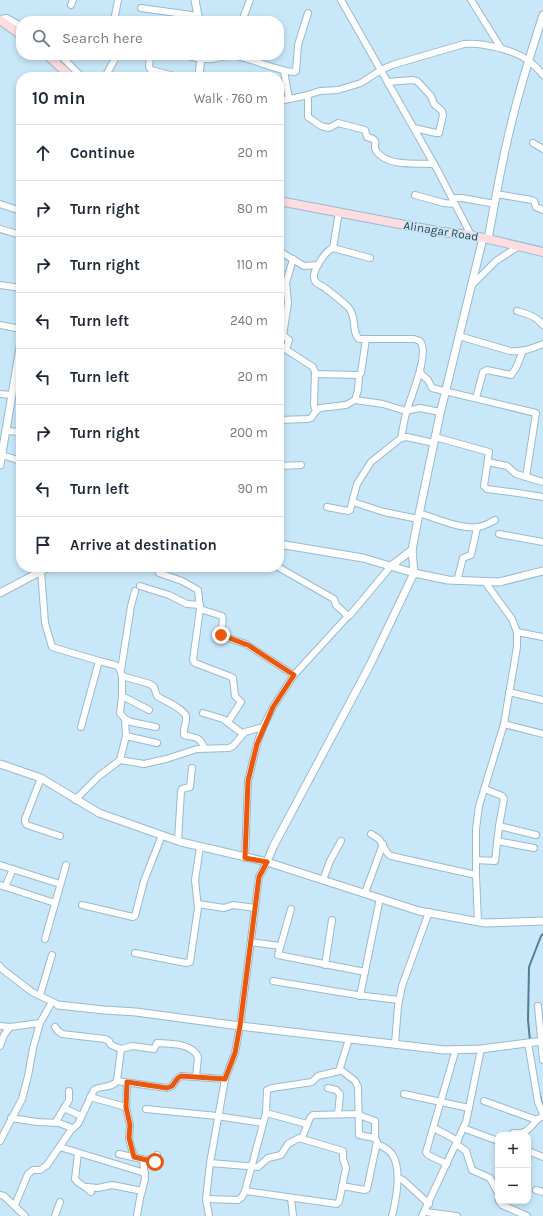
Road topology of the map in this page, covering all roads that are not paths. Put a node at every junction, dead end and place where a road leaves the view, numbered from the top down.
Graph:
1 (118, 0) edge
2 (195, 0) edge
3 (250, 0) edge
4 (341, 0) edge
5 (471, 0) edge
6 (141, 8) dead end
7 (308, 13) dead end
8 (543, 15) edge
9 (115, 16) edge
10 (187, 16) edge
11 (199, 16) edge
12 (244, 16) edge
13 (0, 20) edge
14 (16, 23) edge
15 (16, 31) edge
16 (501, 48) junction
17 (53, 60) edge
18 (65, 60) edge
19 (114, 60) edge
20 (150, 60) edge
21 (201, 60) edge
22 (249, 60) edge
23 (528, 60) junction
24 (381, 70) junction
25 (284, 71) junction
26 (66, 72) edge
27 (77, 72) edge
28 (108, 72) edge
29 (159, 72) edge
30 (200, 72) edge
31 (543, 75) edge
32 (388, 82) junction
33 (308, 95) junction
34 (289, 99) junction
35 (284, 100) edge
36 (414, 128) junction
37 (533, 143) dead end
38 (543, 149) edge
39 (434, 164) junction
40 (496, 194) junction
41 (415, 196) dead end
42 (453, 201) junction
43 (284, 202) edge
44 (0, 204) edge
45 (495, 204) junction
46 (16, 209) edge
47 (543, 210) edge
48 (339, 212) junction
49 (0, 229) edge
50 (16, 234) edge
51 (470, 235) junction
52 (486, 238) junction
53 (519, 246) junction
54 (333, 248) junction
55 (543, 252) edge
56 (284, 254) edge
57 (370, 258) dead end
58 (293, 259) junction
59 (318, 265) junction
60 (286, 283) joint
61 (0, 285) edge
62 (471, 286) junction
63 (16, 287) edge
64 (517, 311) dead end
65 (286, 316) joint
66 (0, 325) edge
67 (543, 325) edge
68 (16, 328) edge
69 (284, 329) edge
70 (284, 336) edge
71 (458, 336) junction
72 (366, 339) junction
73 (543, 344) edge
74 (286, 349) joint
75 (523, 352) junction
76 (420, 369) junction
77 (16, 371) edge
78 (314, 374) junction
79 (358, 375) junction
80 (445, 391) junction
81 (0, 394) edge
82 (12, 395) junction
83 (476, 398) junction
84 (355, 400) junction
85 (316, 411) junction
86 (406, 412) junction
87 (440, 412) junction
88 (284, 420) edge
89 (6, 431) junction
90 (16, 432) edge
91 (401, 438) junction
92 (434, 440) junction
93 (2, 455) junction
94 (16, 459) edge
95 (488, 462) junction
96 (0, 465) edge
97 (301, 465) dead end
98 (284, 466) edge
99 (526, 477) junction
100 (543, 482) edge
101 (543, 496) edge
102 (353, 502) junction
103 (328, 507) dead end
104 (419, 516) junction
105 (495, 520) dead end
106 (477, 528) junction
107 (499, 534) dead end
108 (543, 542) edge
109 (284, 545) edge
110 (412, 550) junction
111 (391, 566) junction
112 (284, 570) edge
113 (543, 571) edge
114 (39, 572) edge
115 (41, 572) edge
116 (159, 572) edge
117 (414, 573) junction
118 (457, 581) junction
119 (485, 582) junction
120 (140, 586) dead end
121 (135, 591) dead end
122 (0, 593) edge
123 (200, 607) junction
124 (348, 616) junction
125 (517, 632) junction
126 (543, 637) edge
127 (99, 661) junction
128 (122, 673) junction
129 (294, 675) junction
130 (509, 692) junction
131 (122, 696) junction
132 (543, 700) edge
133 (149, 710) dead end
134 (203, 713) dead end
135 (125, 719) junction
136 (228, 722) junction
137 (504, 724) junction
138 (81, 727) dead end
139 (156, 727) dead end
140 (263, 727) junction
141 (243, 734) junction
142 (543, 734) edge
143 (126, 736) junction
144 (157, 743) dead end
145 (204, 748) junction
146 (120, 760) junction
147 (0, 764) edge
148 (192, 768) dead end
149 (41, 778) junction
150 (484, 789) junction
151 (75, 800) junction
152 (499, 826) junction
153 (371, 834) dead end
154 (536, 835) dead end
155 (60, 836) dead end
156 (162, 836) junction
157 (341, 841) dead end
158 (497, 841) junction
159 (178, 842) junction
160 (383, 844) junction
161 (200, 847) junction
162 (534, 848) dead end
163 (245, 858) junction
164 (476, 860) junction
165 (267, 862) junction
166 (0, 865) edge
167 (66, 865) dead end
168 (13, 869) junction
169 (476, 875) junction
170 (323, 880) junction
171 (60, 884) junction
172 (2, 886) edge
173 (365, 893) junction
174 (380, 898) junction
175 (55, 903) junction
176 (198, 904) junction
177 (82, 905) dead end
178 (255, 908) junction
179 (292, 909) dead end
180 (429, 912) junction
181 (332, 920) dead end
182 (543, 921) edge
183 (478, 922) junction
184 (45, 939) dead end
185 (251, 942) junction
186 (280, 946) junction
187 (135, 953) dead end
188 (52, 955) dead end
189 (325, 965) junction
190 (0, 966) edge
191 (365, 972) junction
192 (273, 981) dead end
193 (40, 996) junction
194 (360, 996) junction
195 (399, 1000) junction
196 (55, 1003) junction
197 (538, 1006) dead end
198 (40, 1023) junction
199 (0, 1026) edge
200 (240, 1026) junction
201 (10, 1027) junction
202 (55, 1027) dead end
203 (349, 1039) junction
204 (541, 1041) edge
205 (529, 1043) junction
206 (395, 1044) junction
207 (0, 1046) edge
208 (456, 1049) junction
209 (481, 1049) junction
210 (121, 1050) junction
211 (543, 1060) edge
212 (340, 1070) junction
213 (196, 1077) junction
214 (225, 1079) junction
215 (117, 1081) junction
216 (127, 1082) junction
217 (328, 1088) dead end
218 (69, 1091) dead end
219 (404, 1094) dead end
220 (90, 1097) junction
221 (484, 1101) dead end
222 (442, 1102) junction
223 (126, 1107) junction
224 (64, 1108) junction
225 (469, 1108) junction
226 (146, 1109) dead end
227 (266, 1113) junction
228 (338, 1114) junction
229 (359, 1115) junction
230 (81, 1116) junction
231 (218, 1116) junction
232 (541, 1116) edge
233 (11, 1118) junction
234 (55, 1123) junction
235 (263, 1123) junction
236 (307, 1124) junction
237 (72, 1128) junction
238 (434, 1128) junction
239 (463, 1128) junction
240 (525, 1132) edge
241 (302, 1138) junction
242 (495, 1140) edge
243 (0, 1141) edge
244 (376, 1141) junction
245 (457, 1142) junction
246 (60, 1147) junction
247 (531, 1152) edge
248 (78, 1153) junction
249 (119, 1154) dead end
250 (157, 1154) dead end
251 (134, 1157) junction
252 (543, 1157) edge
253 (143, 1159) junction
254 (210, 1163) junction
255 (447, 1164) junction
256 (252, 1166) junction
257 (145, 1173) junction
258 (398, 1178) junction
259 (342, 1186) junction
260 (495, 1187) edge
261 (536, 1190) dead end
262 (142, 1191) junction
263 (245, 1191) junction
264 (543, 1192) edge
265 (0, 1195) edge
266 (291, 1198) junction
267 (206, 1199) junction
268 (60, 1202) dead end
269 (429, 1204) junction
270 (501, 1204) edge
271 (16, 1207) junction
272 (424, 1214) edge
273 (15, 1216) edge
274 (25, 1216) edge
275 (55, 1216) edge
276 (137, 1216) edge
277 (209, 1216) edge
278 (293, 1216) edge
279 (392, 1216) edge
280 (457, 1216) edge
281 (526, 1216) edge

1 - 9 street
2 - 11 street
3 - 12 street
4 - 24 street
5 - 16 street
6 - 10 street
7 - 25 street
8 - 23 street
13 - 14 street
13 - 15 main road
16 - 23 street
16 - 24 street
17 - 26 main road
18 - 27 street
19 - 28 street
20 - 29 street
21 - 30 street
22 - 25 street
23 - 31 street
23 - 40 street
24 - 32 street
24 - 33 street
25 - 34 street
32 - 36 street
32 - 36 street
33 - 34 street
33 - 39 street
34 - 35 street
36 - 39 street
37 - 38 street
39 - 42 street
40 - 45 street
40 - 47 street
41 - 42 street
42 - 45 street
42 - 51 street
43 - 48 main road, Alinagar Road
44 - 46 street
45 - 52 street
48 - 51 main road, Alinagar Road
48 - 54 street
49 - 50 street
51 - 52 main road, Alinagar Road
52 - 53 main road, Alinagar Road
52 - 62 street
53 - 55 main road, Alinagar Road
53 - 62 street
54 - 57 street
54 - 59 street
56 - 58 street
58 - 59 street
58 - 60 street
59 - 72 street
60 - 65 street
61 - 63 street
62 - 71 street
64 - 67 street
65 - 69 street
66 - 68 street
70 - 74 street
71 - 75 street
71 - 80 street
72 - 76 street
72 - 79 street
73 - 75 street
74 - 78 street
75 - 83 street
76 - 80 street
76 - 86 street
77 - 82 street
78 - 79 street
78 - 85 street
79 - 84 street
80 - 83 street
80 - 87 street
81 - 82 street
82 - 89 street
83 - 99 street
84 - 85 street
84 - 86 street
85 - 88 street
86 - 87 street
86 - 91 street
87 - 92 street
89 - 90 street
89 - 93 street
91 - 92 street
91 - 102 street
92 - 95 street
92 - 104 street
93 - 94 street
93 - 96 street
95 - 99 street
95 - 101 street
97 - 98 street
99 - 100 street
102 - 103 street
102 - 104 street
104 - 106 street
104 - 110 street
105 - 106 street
106 - 118 street
107 - 108 street
109 - 111 street
110 - 111 street
110 - 117 street
111 - 117 street
111 - 124 street
112 - 124 street
113 - 119 street
114 - 122 street
115 - 127 street
116 - 123 street
117 - 118 street
117 - 165 street
118 - 119 street
119 - 125 street
120 - 123 street
121 - 128 street
123 - 129 street
123 - 136 street
124 - 129 street
125 - 126 street
125 - 130 street
127 - 128 street
127 - 138 street
128 - 131 street
128 - 145 street
129 - 140 street
130 - 132 street
130 - 137 street
131 - 133 street
131 - 135 street
134 - 136 street
135 - 139 street
135 - 143 street
136 - 141 street
137 - 142 street
137 - 150 street
140 - 141 street
140 - 163 street
141 - 145 street
143 - 144 street
143 - 146 street
145 - 146 street
146 - 151 street
147 - 149 street
148 - 159 street
149 - 151 street
149 - 155 street
150 - 152 street
150 - 164 street
151 - 156 street
152 - 154 street
152 - 158 street
153 - 160 street
156 - 159 street
156 - 177 street
157 - 170 street
158 - 162 street
158 - 164 street
159 - 161 street
160 - 169 street
160 - 173 street
161 - 163 street
161 - 176 street
163 - 165 street
164 - 169 street
165 - 170 street
165 - 178 street
166 - 168 street
167 - 171 street
168 - 171 street
168 - 172 street
169 - 183 street
170 - 173 street
171 - 175 street
172 - 175 street
173 - 174 street
174 - 180 street
174 - 191 street
175 - 184 street
176 - 178 street
176 - 187 street
178 - 185 street
179 - 186 street
180 - 183 street
180 - 195 street
181 - 189 street
182 - 183 street
185 - 186 street
185 - 200 street
186 - 189 street
188 - 193 street
189 - 191 street
190 - 193 street
191 - 194 street
192 - 194 street
193 - 196 street
194 - 195 street
195 - 206 street
196 - 198 street
196 - 200 street
197 - 204 street
198 - 201 street
198 - 233 street
199 - 201 street
200 - 203 street
200 - 214 street
201 - 207 street
202 - 210 street
203 - 206 street
203 - 212 street
204 - 205 street
204 - 211 street
205 - 209 street
205 - 232 street
206 - 208 street
208 - 209 street
208 - 222 street
209 - 225 street
210 - 213 street
210 - 215 street
212 - 227 street
212 - 229 street
213 - 214 street
213 - 216 street
214 - 231 street
215 - 216 street
215 - 220 street
216 - 223 street
217 - 228 street
218 - 224 street
219 - 222 street
220 - 223 street
220 - 230 street
221 - 232 street
222 - 225 street
222 - 238 street
223 - 251 street
224 - 230 street
224 - 234 street
225 - 239 street
226 - 231 street
227 - 235 street
227 - 236 street
228 - 229 street
228 - 236 street
229 - 244 street
229 - 244 street
230 - 237 street
231 - 235 street
231 - 254 street
232 - 240 street
233 - 234 street
233 - 243 street
234 - 237 street
235 - 256 street
236 - 241 street
237 - 246 street
238 - 245 street
238 - 255 street
239 - 242 street
239 - 245 street
241 - 256 street
241 - 259 street
244 - 258 street
244 - 259 street
245 - 255 street
245 - 260 street
246 - 248 street
246 - 271 street
247 - 252 street
248 - 257 street
248 - 262 street
249 - 251 street
250 - 253 street
251 - 253 street
253 - 257 street
254 - 256 street
254 - 267 street
255 - 269 street
256 - 263 street
257 - 262 street
258 - 269 street
258 - 279 street
259 - 266 street
261 - 264 street
262 - 276 street
263 - 266 street
263 - 267 street
265 - 271 street
266 - 278 street
267 - 277 street
268 - 275 street
269 - 272 street
270 - 281 street
271 - 273 street
271 - 274 street
272 - 280 street

